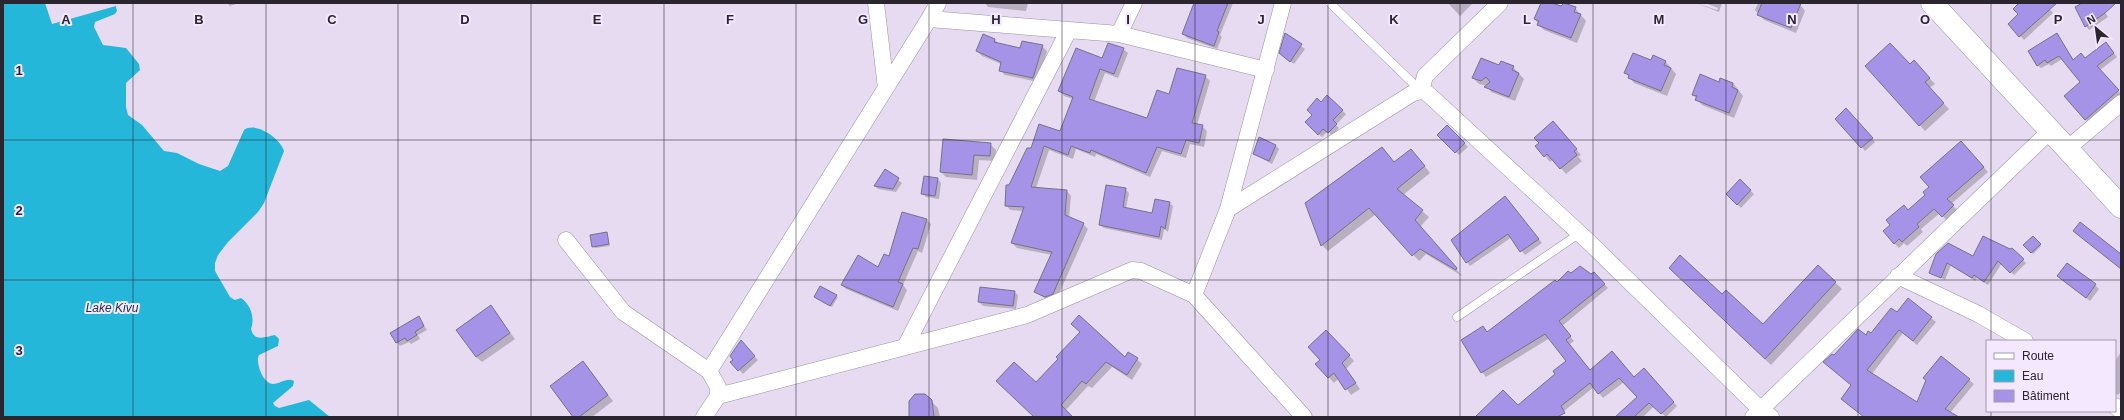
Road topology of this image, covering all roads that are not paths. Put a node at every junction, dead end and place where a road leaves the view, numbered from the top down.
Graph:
1 (876, 3) edge
2 (938, 3) edge
3 (1134, 3) edge
4 (1283, 3) edge
5 (1330, 3) edge
6 (1500, 3) edge
7 (1932, 3) edge
8 (929, 20) junction
9 (1069, 30) junction
10 (1119, 34) junction
11 (1266, 70) junction
12 (886, 88) junction
13 (1421, 91) junction
14 (2121, 103) edge
15 (2050, 131) junction
16 (2067, 149) junction
17 (2121, 207) edge
18 (1228, 209) junction
19 (1580, 233) junction
20 (566, 240) dead end
21 (1898, 276) junction
22 (1194, 296) junction
23 (1457, 317) dead end
24 (2023, 340) edge
25 (905, 347) junction
26 (709, 371) junction
27 (718, 396) junction
28 (1762, 415) edge
29 (704, 417) edge
30 (1304, 417) edge

1 - 12 street
2 - 8 street
3 - 10 street
4 - 11 street
5 - 13 lane
6 - 13 street
7 - 15 street
8 - 9 street
8 - 12 street
9 - 10 street
9 - 25 street
10 - 11 street
11 - 18 street
12 - 26 street
13 - 18 street
13 - 19 street
14 - 16 street
15 - 16 street
15 - 21 street
16 - 17 street
18 - 22 street
19 - 23 lane
19 - 28 street
20 - 26 street
21 - 24 street
21 - 28 street
22 - 25 street
22 - 30 street
25 - 27 street
26 - 27 street
27 - 29 street

